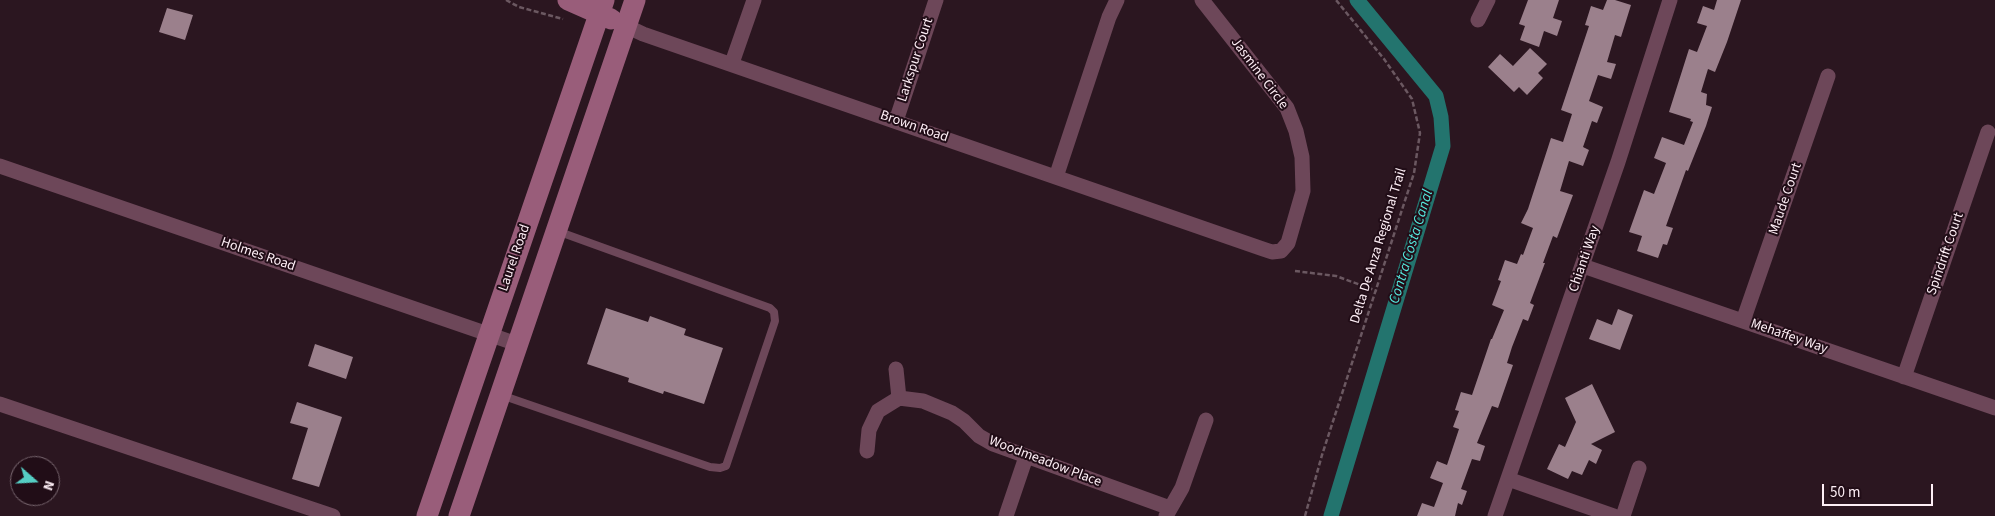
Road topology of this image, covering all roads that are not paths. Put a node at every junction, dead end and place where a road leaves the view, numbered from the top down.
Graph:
1 (635, 0) edge
2 (754, 0) edge
3 (936, 0) edge
4 (1117, 0) edge
5 (1202, 0) edge
6 (1488, 0) edge
7 (1670, 0) edge
8 (602, 6) edge
9 (565, 10) edge
10 (1478, 20) dead end
11 (626, 26) junction
12 (732, 63) junction
13 (1828, 76) dead end
14 (896, 121) junction
15 (1988, 132) dead end
16 (0, 166) edge
17 (1056, 177) junction
18 (556, 231) junction
19 (1262, 249) joint
20 (1583, 266) junction
21 (1743, 321) junction
22 (489, 334) junction
23 (517, 344) junction
24 (896, 369) dead end
25 (1904, 377) junction
26 (500, 395) junction
27 (898, 398) junction
28 (0, 404) edge
29 (1995, 408) edge
30 (1206, 420) dead end
31 (867, 451) dead end
32 (1026, 457) junction
33 (1639, 468) dead end
34 (1508, 479) junction
35 (1168, 512) edge
36 (334, 516) edge
37 (427, 516) edge
38 (458, 516) edge
39 (1006, 516) edge
40 (1496, 516) edge
41 (1614, 516) edge
42 (1623, 516) edge

1 - 11 main road
2 - 12 street
3 - 14 street, Larkspur Court
4 - 17 street
5 - 19 street, Jasmine Circle
6 - 10 street
7 - 20 street, Chianti Way
8 - 9 main road, Brown Road
8 - 11 main road, Brown Road
8 - 22 main road, Laurel Road
11 - 12 street, Brown Road
11 - 18 main road
12 - 14 street, Brown Road
13 - 21 street, Maude Court
14 - 17 street, Brown Road
15 - 25 street, Spindrift Court
16 - 22 street, Holmes Road
17 - 19 street, Brown Road
18 - 23 main road
18 - 26 lane
20 - 21 street, Mehaffey Way
20 - 34 street, Chianti Way
21 - 25 street, Mehaffey Way
22 - 23 street, Holmes Road
22 - 37 main road, Laurel Road
23 - 26 main road
24 - 27 street
25 - 29 street, Mehaffey Way
26 - 38 main road
27 - 31 street
27 - 32 street, Woodmeadow Place
28 - 36 street
30 - 35 street
32 - 35 street, Woodmeadow Place
32 - 39 street
33 - 42 street
34 - 40 street, Chianti Way
34 - 41 street

